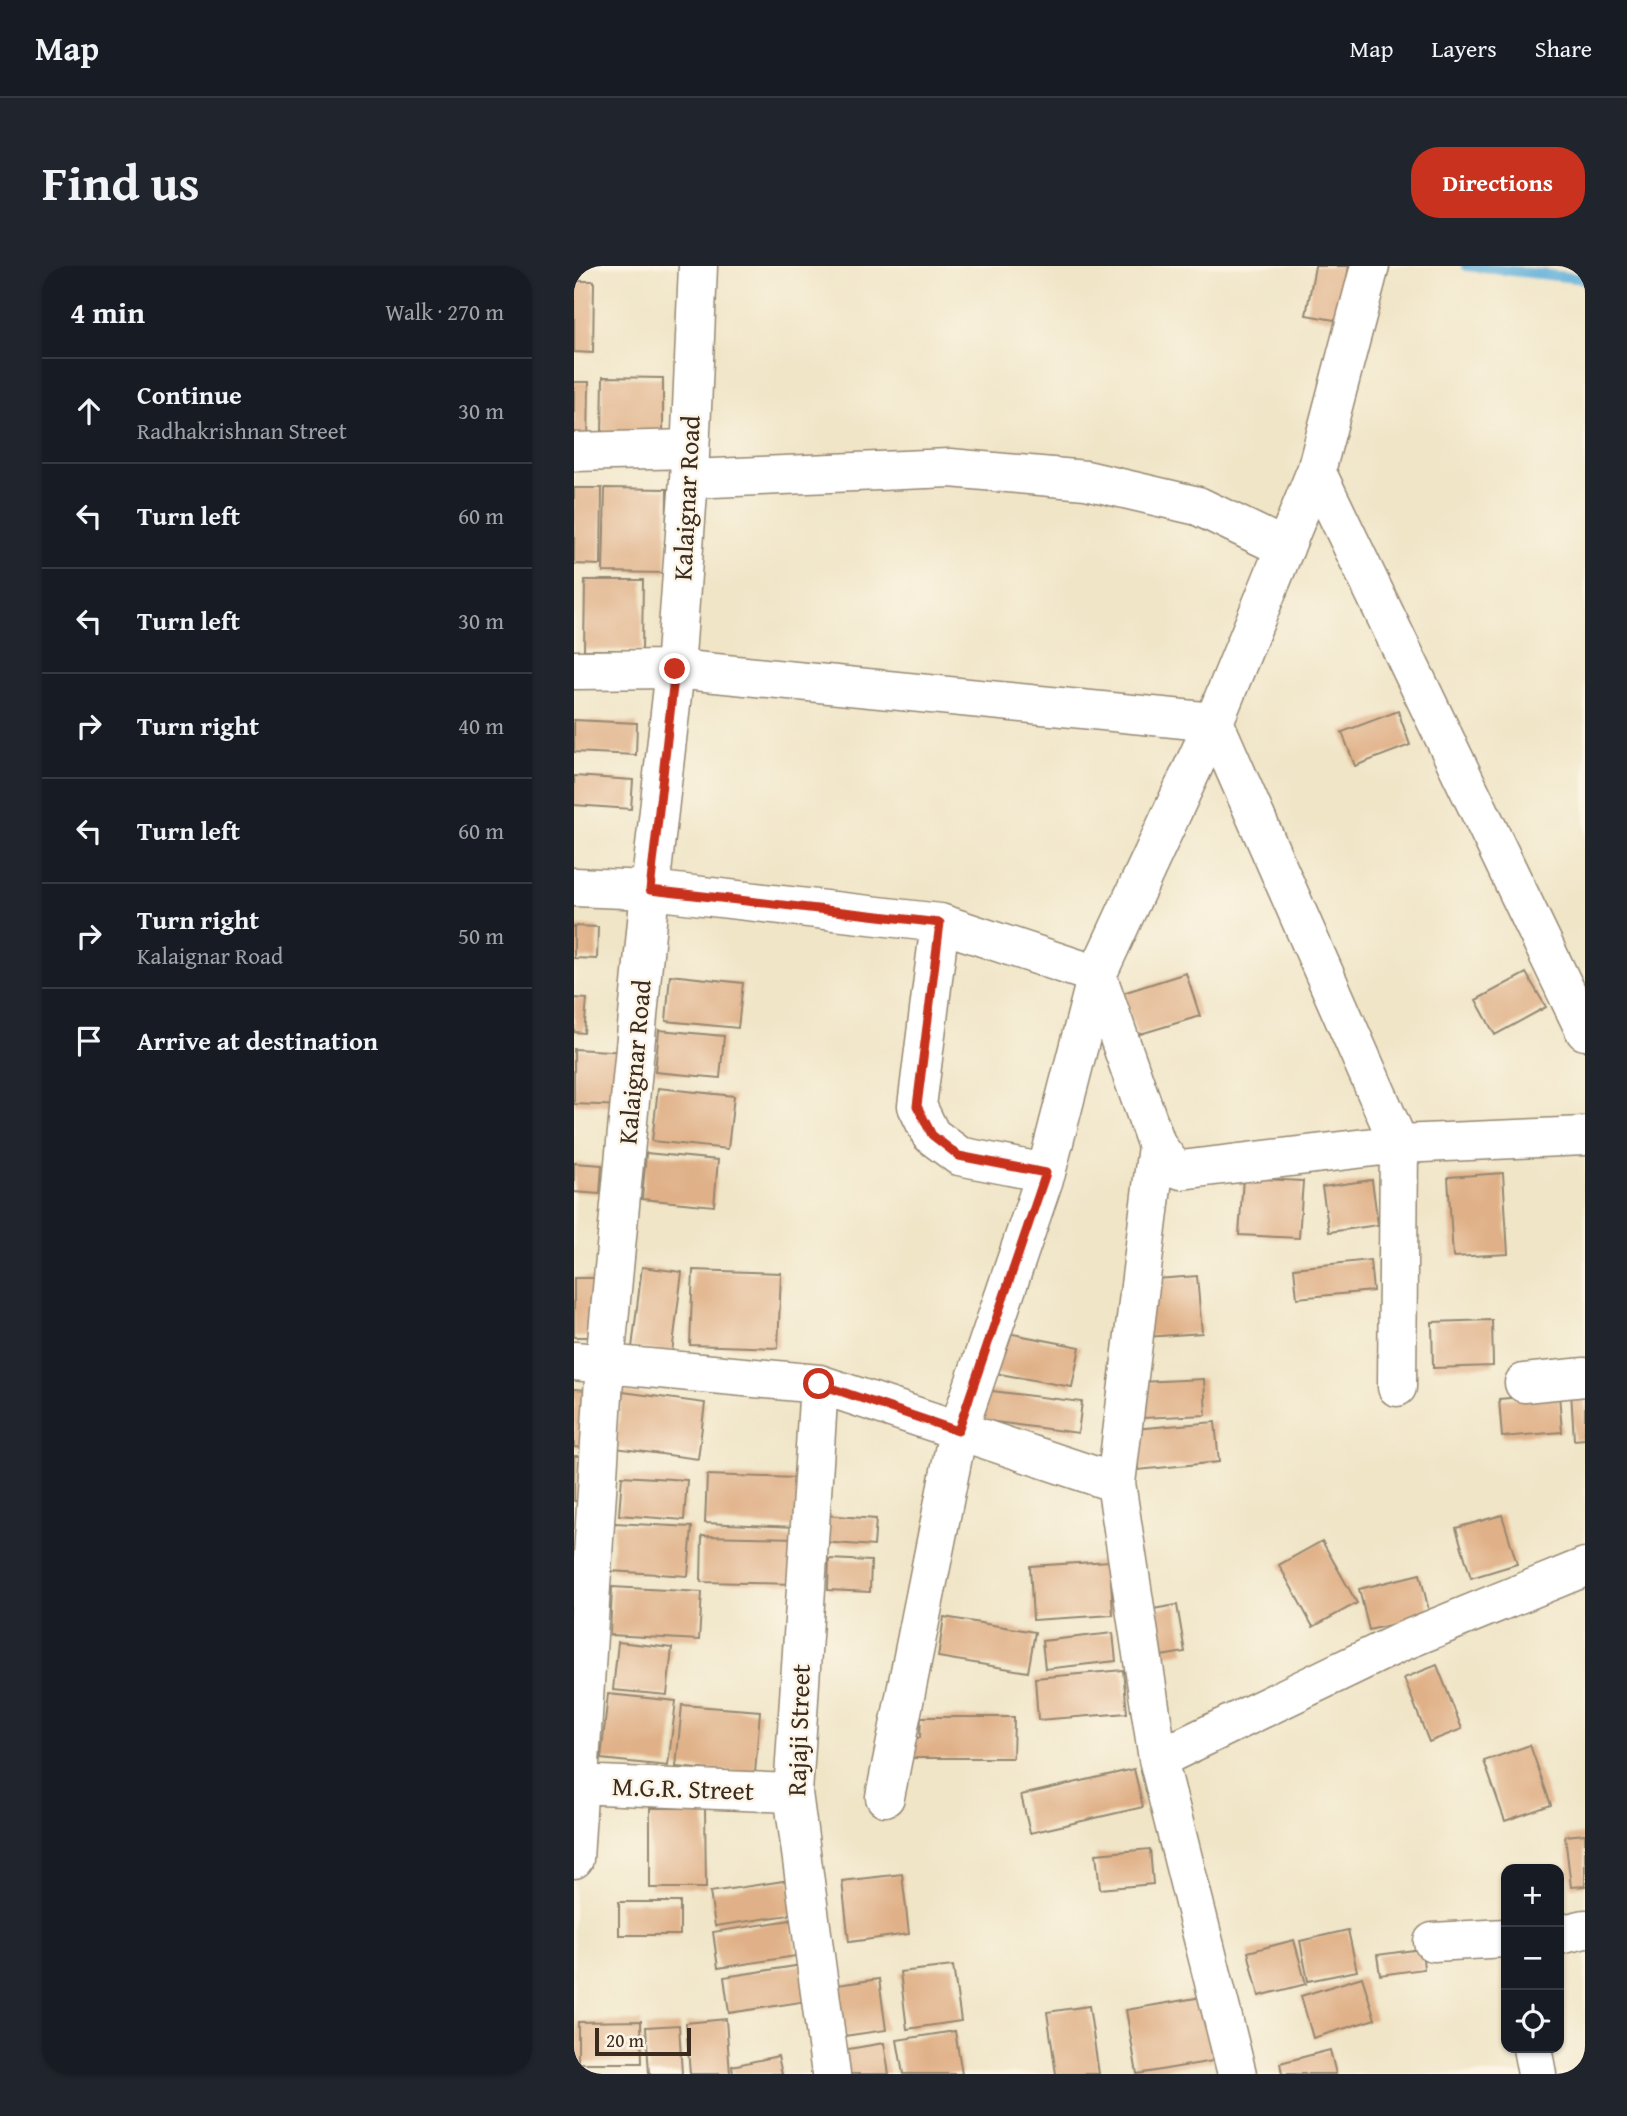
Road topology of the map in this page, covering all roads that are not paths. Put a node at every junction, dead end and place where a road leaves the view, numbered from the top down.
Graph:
1 (698, 266) edge
2 (1370, 266) edge
3 (574, 452) edge
4 (689, 464) junction
5 (1317, 471) junction
6 (1285, 548) junction
7 (675, 669) junction
8 (574, 670) edge
9 (1214, 722) junction
10 (574, 887) edge
11 (650, 890) junction
12 (940, 923) junction
13 (1097, 975) junction
14 (1585, 1031) edge
15 (1585, 1136) edge
16 (1399, 1144) junction
17 (1157, 1146) junction
18 (1046, 1173) junction
19 (590, 1362) edge
20 (1585, 1377) edge
21 (819, 1384) junction
22 (1524, 1384) dead end
23 (1396, 1387) dead end
24 (958, 1431) junction
25 (1116, 1483) junction
26 (1585, 1567) edge
27 (1158, 1759) junction
28 (577, 1784) edge
29 (793, 1793) junction
30 (885, 1797) dead end
31 (574, 1859) edge
32 (1585, 1929) edge
33 (1564, 1934) edge
34 (1501, 1938) edge
35 (1433, 1942) dead end
36 (1533, 2053) edge
37 (1231, 2073) edge
38 (831, 2074) edge
39 (1537, 2074) edge

1 - 4 street, Kalaignar Road
2 - 5 street
3 - 4 street
4 - 6 street
4 - 7 street, Kalaignar Road
5 - 6 street
5 - 14 street
6 - 9 street
7 - 8 street
7 - 9 street
7 - 11 street, Kalaignar Road
9 - 13 street
9 - 16 street
10 - 11 street
11 - 12 street
11 - 19 street, Kalaignar Road
12 - 13 street
12 - 18 street
13 - 17 street
13 - 18 street
15 - 16 street
16 - 17 street
16 - 23 street
17 - 25 street
18 - 24 street
19 - 21 street
19 - 28 street, Kalaignar Road
20 - 22 street
21 - 24 street
21 - 29 street, Rajaji Street
24 - 25 street
24 - 30 street
25 - 27 street
26 - 27 street
27 - 37 street
28 - 29 street, M.G.R. Street
28 - 31 street, Kalaignar Road
29 - 38 street, Rajaji Street
32 - 33 street
34 - 35 street
36 - 39 street

